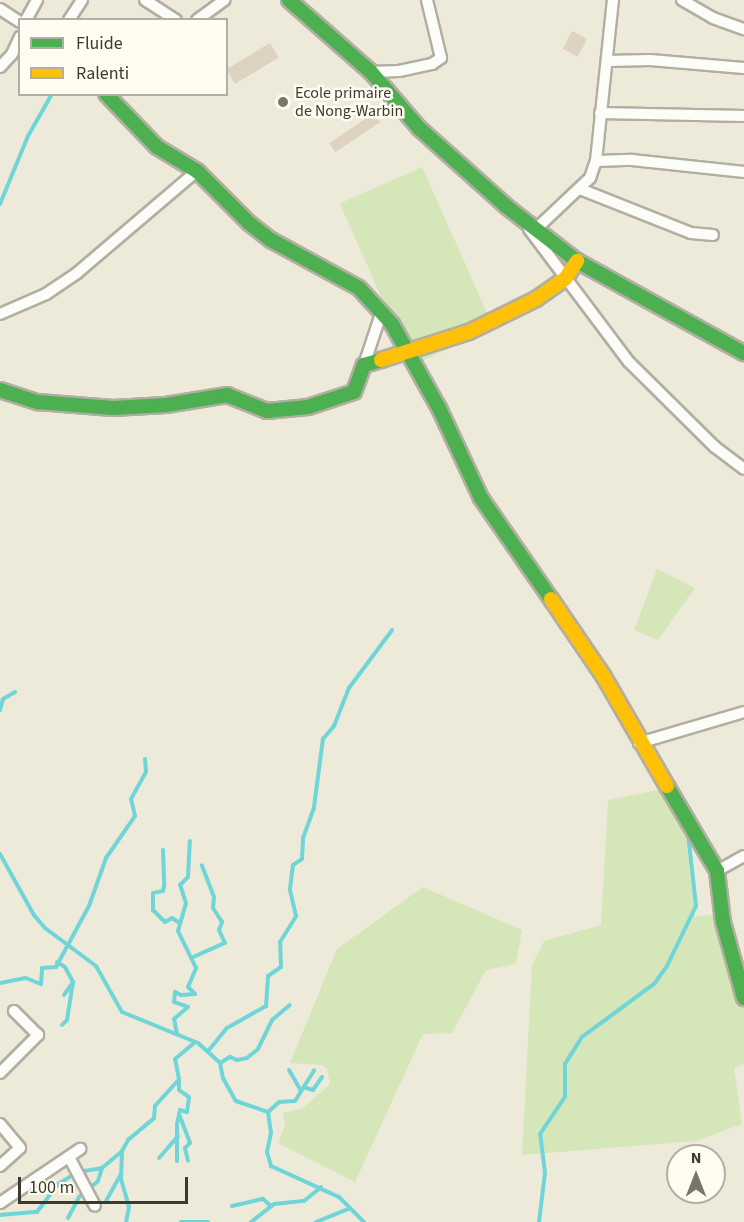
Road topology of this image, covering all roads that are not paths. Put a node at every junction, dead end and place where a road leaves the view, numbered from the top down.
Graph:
1 (37, 0) edge
2 (82, 0) edge
3 (145, 0) edge
4 (225, 0) edge
5 (289, 0) edge
6 (427, 0) edge
7 (613, 0) edge
8 (682, 0) edge
9 (0, 9) edge
10 (27, 18) edge
11 (70, 18) edge
12 (173, 18) edge
13 (200, 18) edge
14 (18, 21) edge
15 (744, 29) edge
16 (18, 41) edge
17 (607, 61) junction
18 (0, 67) edge
19 (744, 68) edge
20 (370, 72) junction
21 (108, 96) edge
22 (600, 113) junction
23 (744, 116) edge
24 (596, 161) junction
25 (196, 171) junction
26 (744, 172) edge
27 (580, 189) junction
28 (521, 216) junction
29 (536, 229) junction
30 (713, 235) dead end
31 (577, 261) junction
32 (566, 279) junction
33 (382, 311) junction
34 (0, 314) edge
35 (405, 352) junction
36 (744, 353) edge
37 (364, 365) junction
38 (0, 390) edge
39 (744, 469) edge
40 (744, 712) edge
41 (639, 743) junction
42 (744, 856) edge
43 (717, 871) junction
44 (744, 999) edge
45 (14, 1011) dead end
46 (0, 1072) edge
47 (0, 1124) edge
48 (80, 1149) dead end
49 (69, 1157) junction
50 (0, 1166) edge
51 (0, 1203) edge
52 (95, 1206) dead end

1 - 10 street
2 - 11 street
3 - 12 street
4 - 13 street
5 - 20 street
6 - 20 street
7 - 17 street
8 - 15 street
9 - 14 street
16 - 18 street
17 - 19 street
17 - 22 street
20 - 28 street
21 - 25 street
22 - 23 street
22 - 24 street
24 - 26 street
24 - 27 street
25 - 33 street
25 - 34 street
27 - 29 street
27 - 30 street
28 - 29 street
28 - 32 street
29 - 31 street
31 - 32 street
31 - 36 street
32 - 35 street
32 - 39 street
33 - 35 street
33 - 37 street
35 - 37 street
35 - 41 street
37 - 38 street
40 - 41 street
41 - 43 street
42 - 43 street
43 - 44 street
45 - 46 street
47 - 50 street
48 - 49 street
49 - 51 street
49 - 52 street

